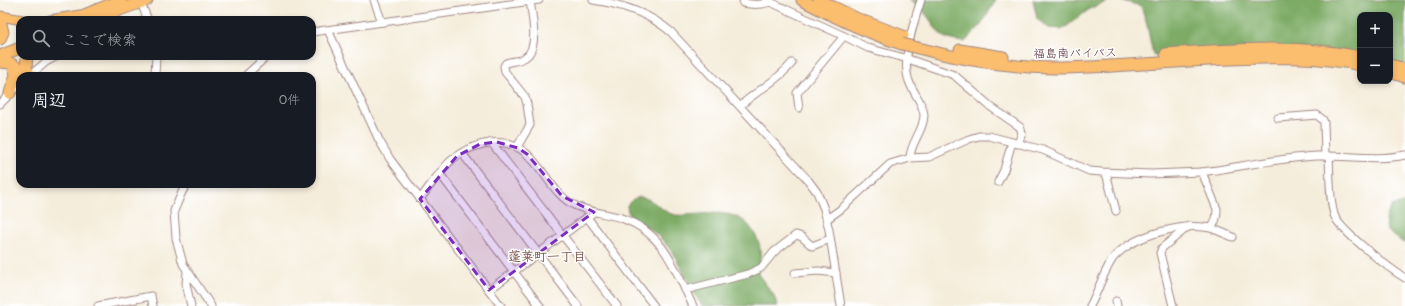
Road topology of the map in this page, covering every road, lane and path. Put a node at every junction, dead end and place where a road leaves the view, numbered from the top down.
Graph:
1 (121, 0) edge
2 (374, 0) edge
3 (474, 0) edge
4 (539, 0) edge
5 (593, 0) edge
6 (744, 0) edge
7 (802, 0) edge
8 (819, 0) edge
9 (921, 0) edge
10 (144, 1) edge
11 (530, 1) junction
12 (768, 1) edge
13 (476, 8) junction
14 (0, 16) edge
15 (91, 16) edge
16 (92, 16) edge
17 (147, 16) edge
18 (16, 19) edge
19 (0, 20) edge
20 (382, 22) junction
21 (328, 30) junction
22 (316, 32) edge
23 (844, 36) junction
24 (0, 39) edge
25 (902, 40) junction
26 (16, 42) edge
27 (919, 44) junction
28 (0, 48) edge
29 (16, 50) edge
30 (0, 56) edge
31 (1357, 56) edge
32 (908, 59) junction
33 (27, 60) edge
34 (50, 60) edge
35 (156, 60) edge
36 (263, 60) edge
37 (0, 62) edge
38 (792, 63) dead end
39 (1357, 64) edge
40 (14, 66) junction
41 (1393, 66) edge
42 (1405, 69) edge
43 (23, 72) edge
44 (27, 72) edge
45 (34, 72) edge
46 (155, 72) edge
47 (249, 72) edge
48 (1393, 73) edge
49 (1405, 77) edge
50 (16, 88) edge
51 (10, 93) junction
52 (0, 104) edge
53 (740, 106) junction
54 (799, 108) dead end
55 (1278, 118) dead end
56 (491, 142) junction
57 (1015, 143) junction
58 (517, 147) junction
59 (462, 153) junction
60 (1405, 155) edge
61 (1327, 156) junction
62 (910, 158) junction
63 (1202, 172) junction
64 (1106, 173) junction
65 (440, 174) junction
66 (998, 182) dead end
67 (184, 188) edge
68 (420, 199) junction
69 (1116, 211) dead end
70 (594, 212) junction
71 (587, 217) junction
72 (826, 219) junction
73 (1190, 226) junction
74 (1211, 228) junction
75 (562, 235) junction
76 (1233, 237) dead end
77 (830, 239) junction
78 (538, 254) junction
79 (514, 271) junction
80 (188, 272) junction
81 (795, 273) dead end
82 (836, 273) junction
83 (1405, 278) edge
84 (489, 290) junction
85 (685, 290) junction
86 (118, 304) edge
87 (98, 306) edge
88 (153, 306) edge
89 (191, 306) edge
90 (211, 306) edge
91 (501, 306) edge
92 (540, 306) edge
93 (578, 306) edge
94 (617, 306) edge
95 (654, 306) edge
96 (693, 306) edge
97 (841, 306) edge
98 (1090, 306) edge
99 (1174, 306) edge

1 - 15 highway
2 - 20 street
3 - 13 street
4 - 11 street
5 - 53 street
6 - 12 street
7 - 25 highway, 福島南バイパス
8 - 25 highway, 福島南バイパス
9 - 32 street
10 - 16 highway
10 - 17 street
11 - 13 street
11 - 58 street
12 - 23 street
13 - 20 street
14 - 18 main road
19 - 24 highway
20 - 21 street
21 - 22 street
21 - 68 street
23 - 32 street
23 - 54 street
25 - 27 highway, 福島南バイパス, bridge
26 - 28 highway
27 - 31 highway, 福島南バイパス
27 - 39 highway, 福島南バイパス
29 - 30 highway
32 - 57 street
32 - 62 street
33 - 44 highway
34 - 45 street
35 - 46 street
36 - 47 street
37 - 40 highway
38 - 53 street
40 - 43 highway
40 - 51 highway
41 - 42 highway
48 - 49 highway
50 - 51 street
51 - 52 street
53 - 72 street
55 - 61 street
56 - 58 street
56 - 59 street
56 - 75 street
57 - 62 street
57 - 64 street
57 - 66 street
58 - 70 street
59 - 65 street
59 - 78 street
60 - 61 street
61 - 63 street
61 - 83 street
62 - 72 street
63 - 64 street
63 - 74 street
64 - 69 street
65 - 68 street
65 - 79 street
67 - 80 street
68 - 84 street
70 - 71 street
70 - 85 street
71 - 75 street
71 - 95 street
72 - 77 street
73 - 74 street
73 - 98 street
73 - 99 street
74 - 76 street
75 - 78 street
75 - 94 street
77 - 82 street
77 - 85 street
78 - 79 street
78 - 93 street
79 - 84 street
79 - 92 street
80 - 89 street
80 - 90 street
81 - 82 street
82 - 97 street
84 - 91 street
85 - 96 street
86 - 87 street
86 - 88 street

